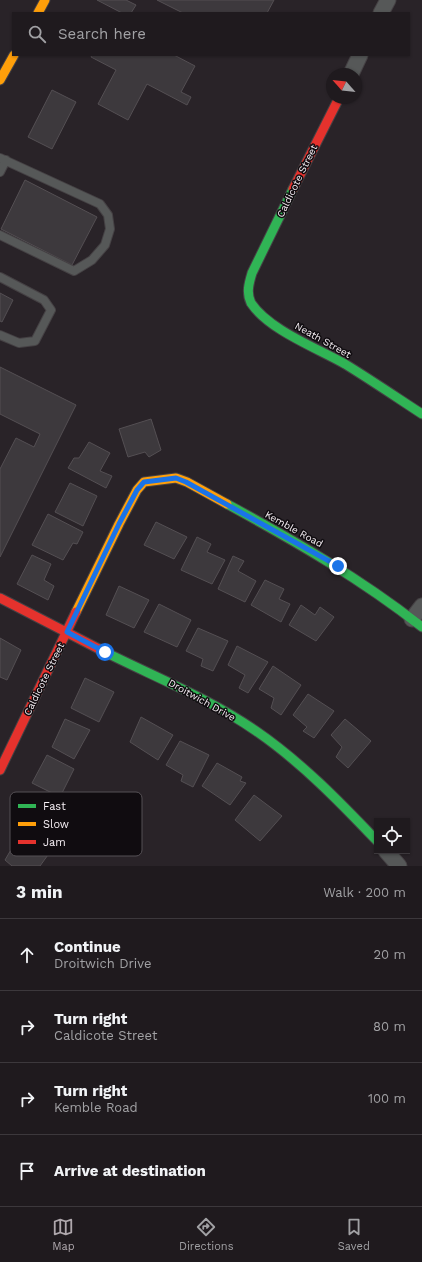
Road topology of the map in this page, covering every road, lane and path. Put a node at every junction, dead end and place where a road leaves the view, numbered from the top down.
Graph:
1 (45, 0) edge
2 (388, 0) edge
3 (43, 12) edge
4 (382, 12) edge
5 (13, 56) edge
6 (360, 56) edge
7 (354, 68) edge
8 (0, 80) edge
9 (336, 104) edge
10 (3, 159) edge
11 (0, 172) edge
12 (0, 235) edge
13 (256, 264) joint
14 (0, 277) edge
15 (0, 335) edge
16 (422, 414) edge
17 (144, 482) joint
18 (0, 598) edge
19 (422, 606) edge
20 (417, 623) edge
21 (67, 632) junction
22 (0, 770) edge
23 (374, 838) edge
24 (389, 854) edge
25 (399, 866) edge

1 - 3 street
2 - 4 street
5 - 8 street
6 - 7 street
9 - 13 street, Caldicote Street
10 - 11 lane
10 - 12 lane
13 - 16 street, Neath Street
14 - 15 lane
17 - 20 street, Kemble Road
17 - 21 street, Caldicote Street
18 - 21 street, Droitwich Drive
19 - 20 street
21 - 22 street, Caldicote Street
21 - 23 street, Droitwich Drive
24 - 25 street

